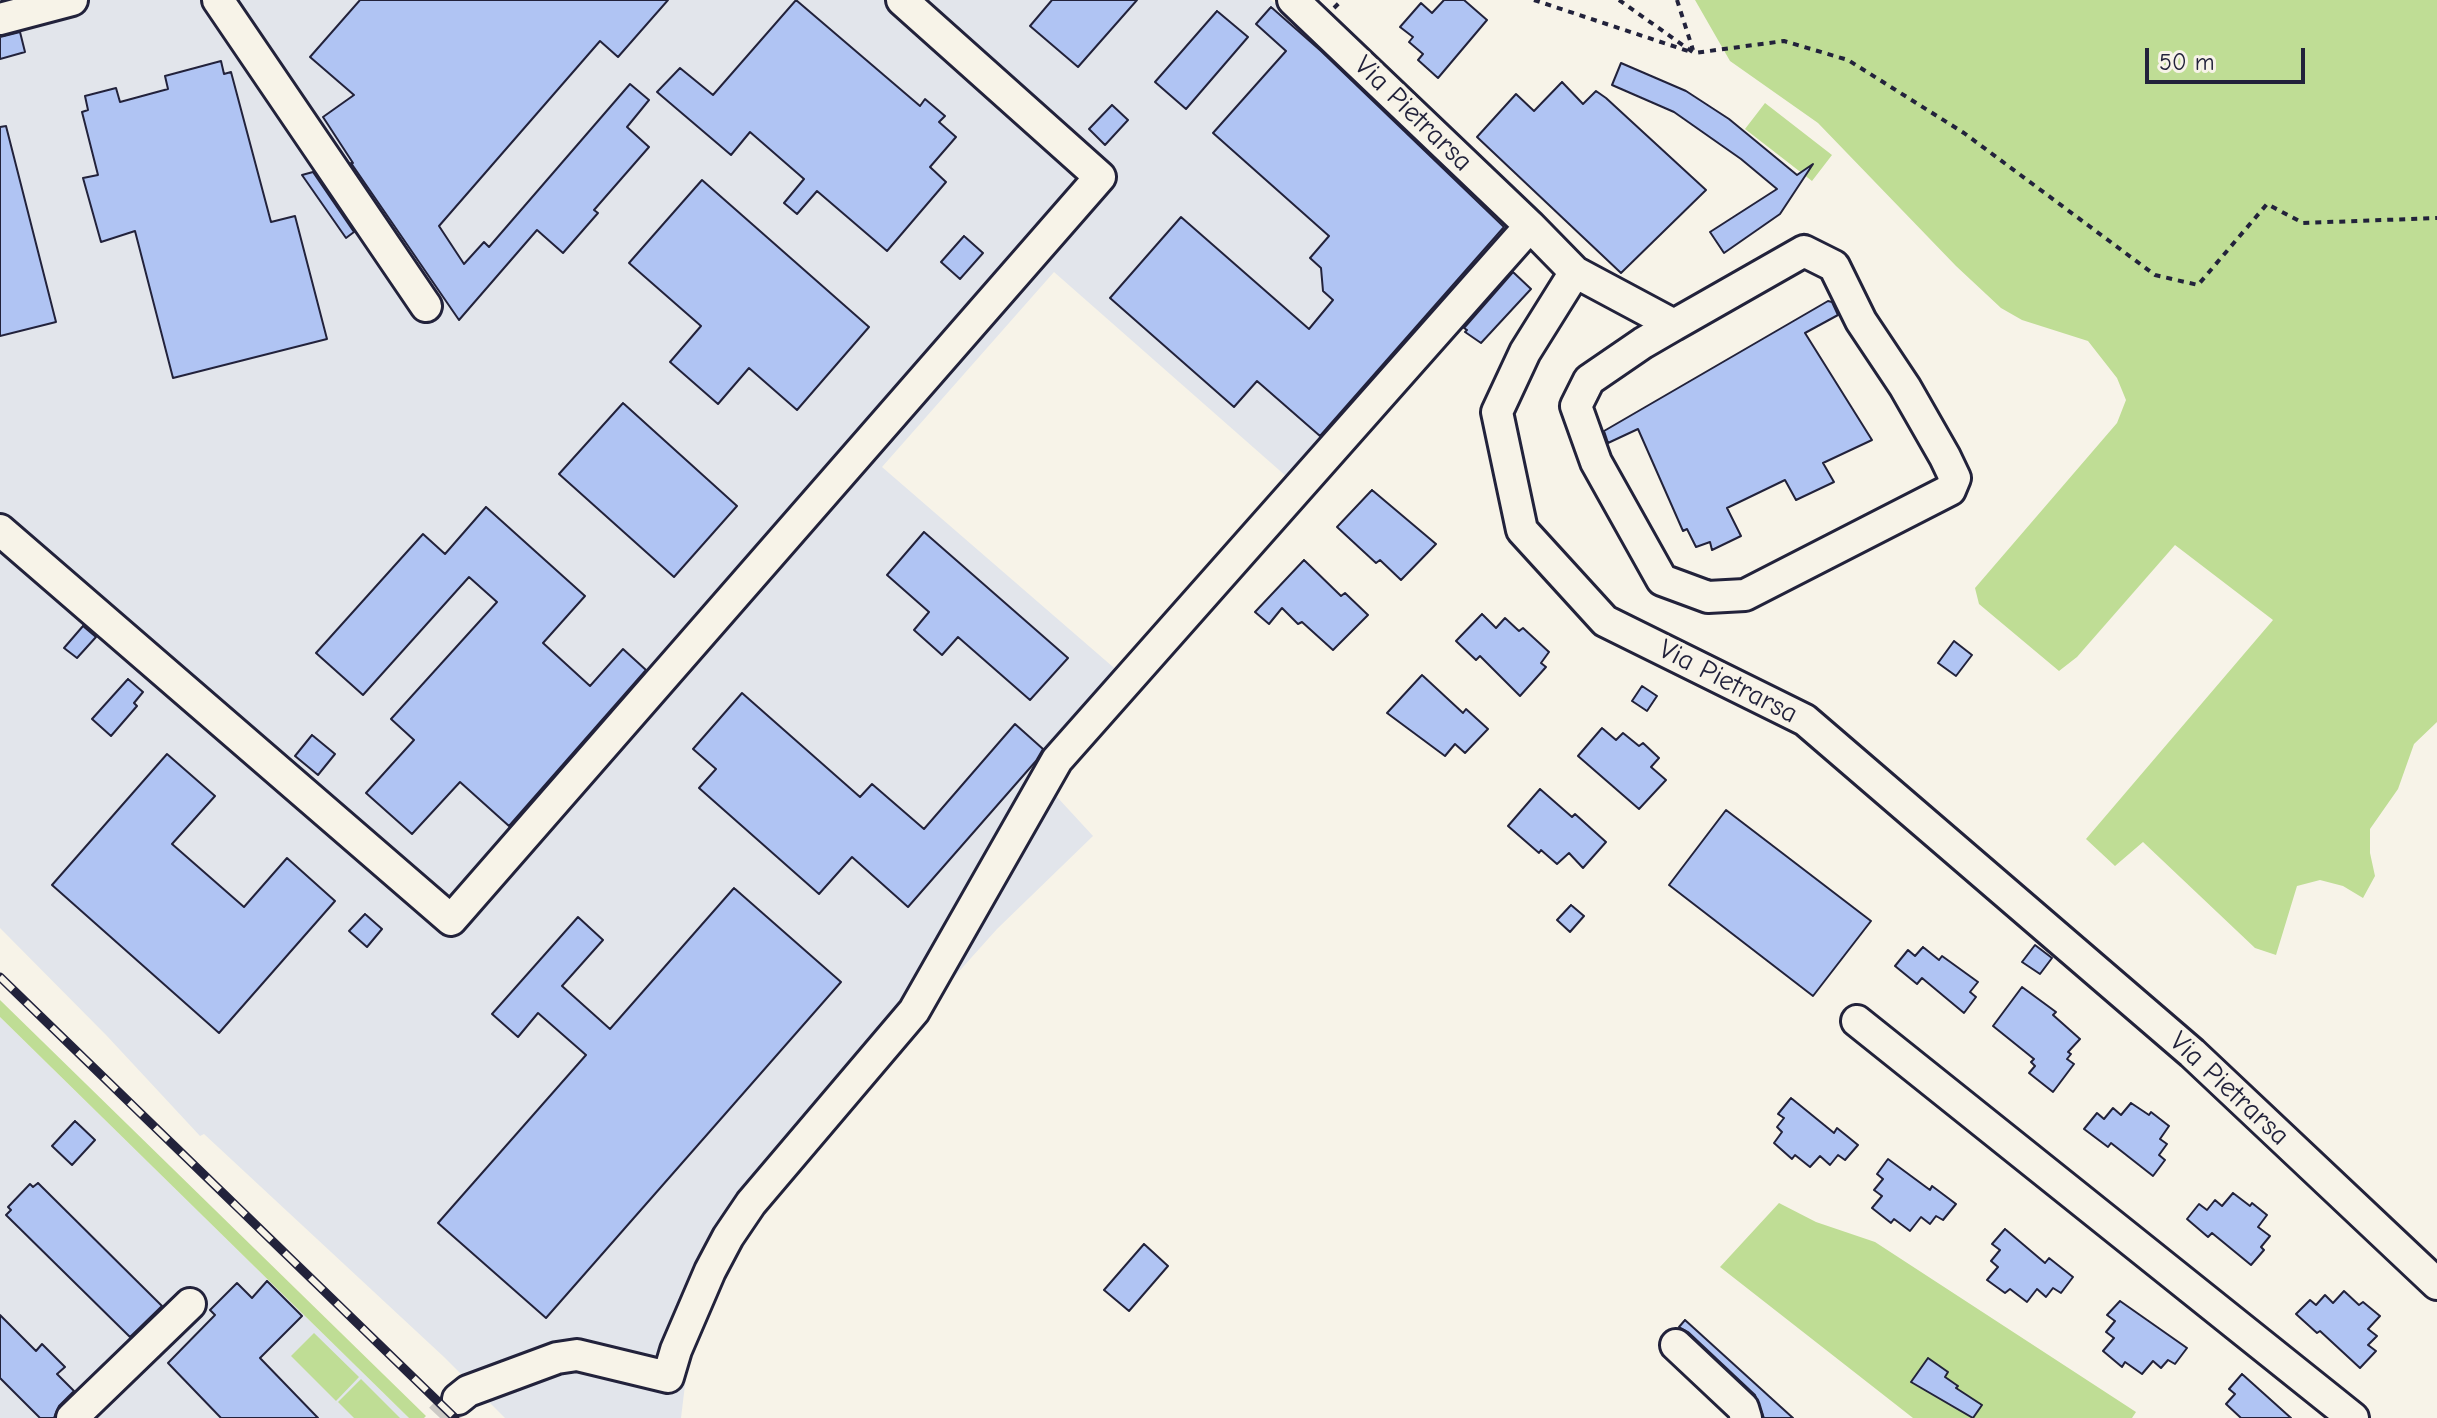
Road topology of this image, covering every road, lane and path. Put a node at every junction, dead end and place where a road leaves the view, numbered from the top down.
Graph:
1 (72, 0) edge
2 (218, 0) edge
3 (902, 0) edge
4 (1293, 0) edge
5 (1534, 0) edge
6 (1619, 0) edge
7 (1677, 0) edge
8 (0, 19) edge
9 (1694, 53) junction
10 (2437, 218) edge
11 (1530, 226) junction
12 (1575, 272) junction
13 (426, 306) dead end
14 (1674, 325) junction
15 (0, 530) edge
16 (1857, 1021) dead end
17 (2437, 1284) edge
18 (190, 1304) dead end
19 (1676, 1345) dead end
20 (458, 1399) tunnel mouth
21 (72, 1418) edge
22 (1746, 1418) edge
23 (2353, 1418) edge

1 - 8 street
2 - 13 street
3 - 15 street
4 - 11 street, Via Pietrarsa
5 - 9 path
6 - 9 path
7 - 9 path
9 - 10 path
11 - 12 street, Via Pietrarsa
11 - 20 street
12 - 14 street
12 - 17 street, Via Pietrarsa
14 - 14 street
16 - 23 street
18 - 21 street
19 - 22 street

